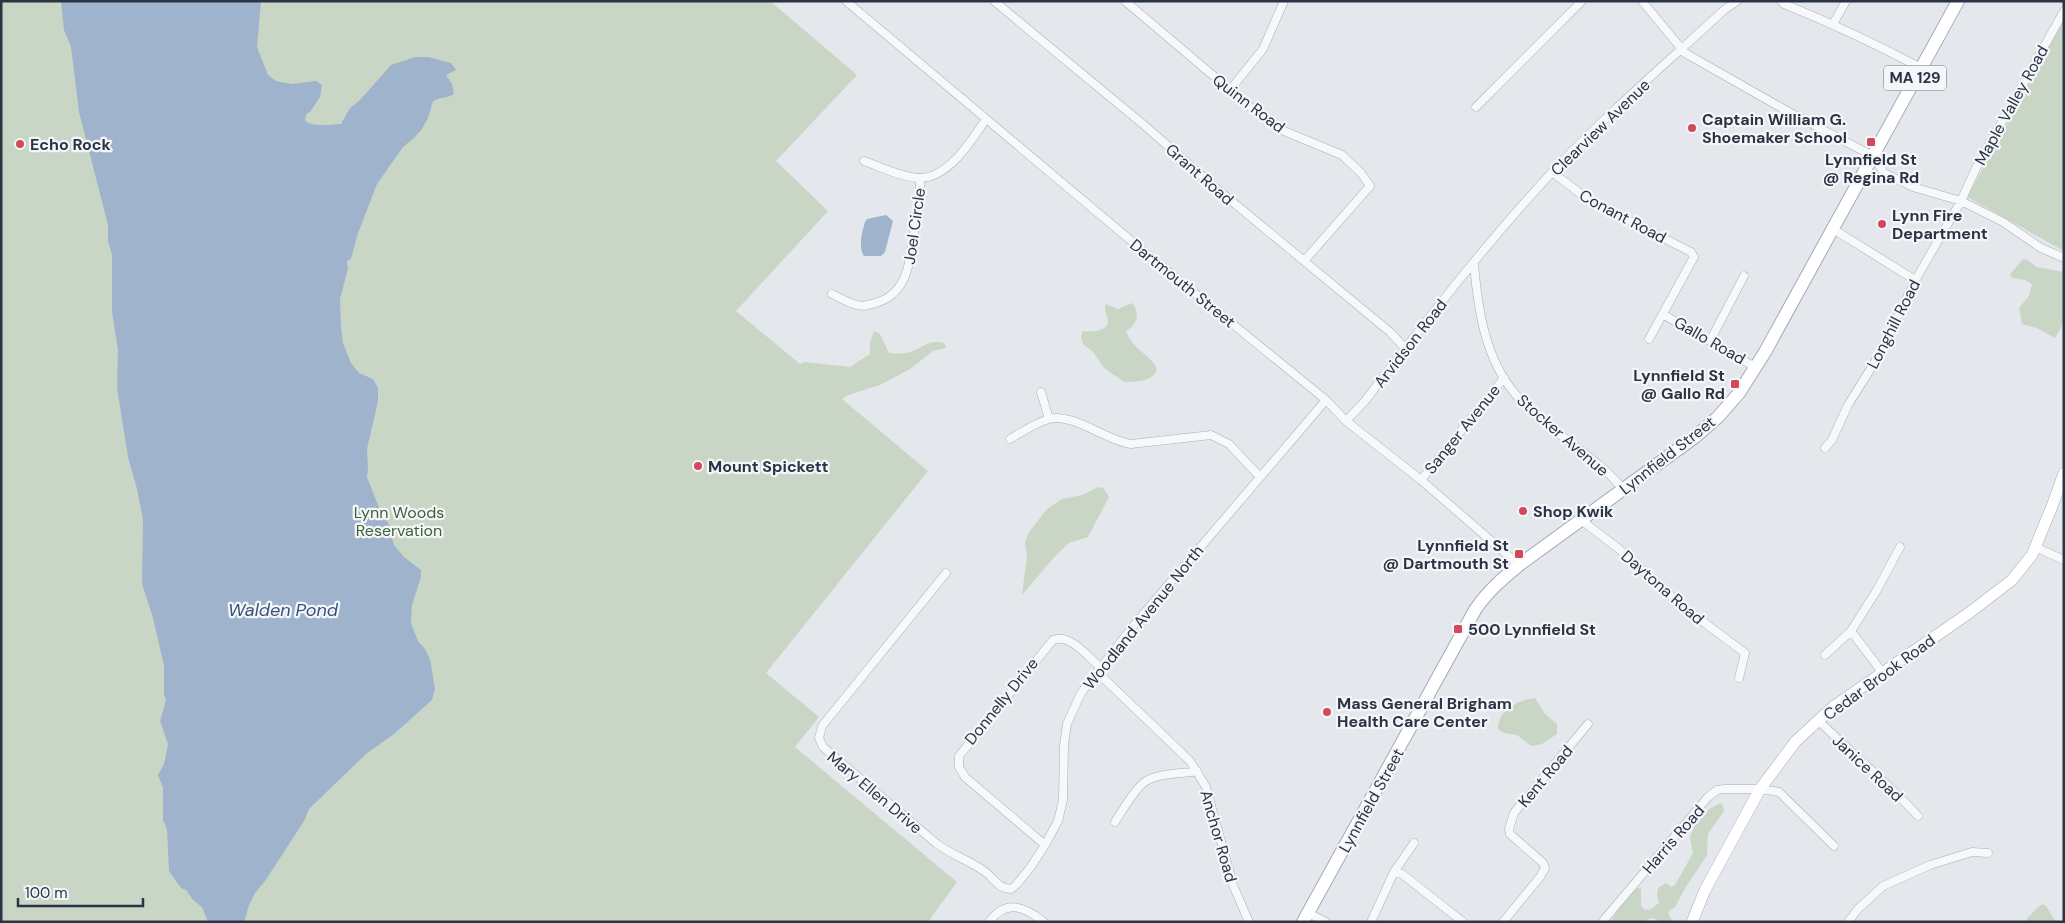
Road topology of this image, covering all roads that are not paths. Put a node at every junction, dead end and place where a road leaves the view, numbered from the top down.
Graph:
1 (846, 1) edge
2 (994, 1) edge
3 (1125, 1) edge
4 (1284, 1) edge
5 (1582, 1) edge
6 (1642, 1) edge
7 (1737, 1) edge
8 (1781, 1) edge
9 (1846, 1) edge
10 (1958, 1) edge
11 (1135, 4) edge
12 (2064, 11) edge
13 (1833, 24) junction
14 (1682, 49) junction
15 (1921, 68) junction
16 (1230, 90) junction
17 (1476, 108) dead end
18 (986, 119) junction
19 (1873, 156) junction
20 (864, 161) dead end
21 (1552, 172) junction
22 (920, 178) junction
23 (1961, 201) junction
24 (1833, 229) junction
25 (2064, 258) edge
26 (1304, 261) junction
27 (1474, 264) junction
28 (1744, 276) dead end
29 (1916, 280) junction
30 (832, 294) dead end
31 (1664, 315) junction
32 (1649, 339) dead end
33 (1710, 341) junction
34 (1405, 348) junction
35 (1756, 366) junction
36 (1504, 378) junction
37 (1041, 392) dead end
38 (1326, 400) junction
39 (1049, 419) junction
40 (1346, 421) junction
41 (1010, 439) dead end
42 (1825, 448) dead end
43 (2064, 473) edge
44 (1260, 477) junction
45 (1420, 480) junction
46 (1623, 489) junction
47 (1581, 520) junction
48 (1900, 547) dead end
49 (2035, 548) junction
50 (2064, 560) edge
51 (1519, 565) junction
52 (946, 572) dead end
53 (1851, 631) junction
54 (1825, 655) dead end
55 (1099, 669) junction
56 (1882, 672) junction
57 (1739, 678) dead end
58 (1818, 720) junction
59 (1588, 724) dead end
60 (1197, 771) junction
61 (1760, 789) junction
62 (1918, 816) dead end
63 (1115, 822) dead end
64 (1414, 843) dead end
65 (1046, 845) junction
66 (1834, 846) dead end
67 (1988, 853) dead end
68 (1394, 872) junction
69 (1011, 889) joint
70 (1306, 917) edge
71 (989, 922) edge
72 (1044, 922) edge
73 (1249, 922) edge
74 (1326, 922) edge
75 (1371, 922) edge
76 (1463, 922) edge
77 (1503, 922) edge
78 (1602, 922) edge
79 (1692, 922) edge
80 (1848, 922) edge

1 - 18 street, Dartmouth Street
2 - 26 street, Grant Road
3 - 11 street, Quinn Road
4 - 16 street
5 - 17 street
6 - 14 street
7 - 14 street, Clearview Avenue
8 - 13 street
9 - 13 street
10 - 15 main road, Lynnfield Street / MA 129
11 - 16 street, Quinn Road
12 - 23 street, Maple Valley Road
13 - 15 street
14 - 19 street
14 - 21 street, Clearview Avenue
15 - 19 main road, Lynnfield Street / MA 129
16 - 26 street, Quinn Road
18 - 22 street
18 - 38 street, Dartmouth Street
19 - 23 street
19 - 24 main road, Lynnfield Street / MA 129
20 - 22 street
21 - 27 street, Clearview Avenue
21 - 31 street, Conant Road
22 - 30 street, Joel Circle
23 - 25 street
23 - 29 street, Longhill Road
24 - 29 street
24 - 35 main road, Lynnfield Street / MA 129
26 - 34 street, Grant Road
27 - 34 street, Arvidson Road
27 - 36 street, Stocker Avenue
28 - 33 street
29 - 42 street, Longhill Road
31 - 32 street
31 - 33 street, Gallo Road
33 - 35 street, Gallo Road
34 - 40 street, Arvidson Road
35 - 46 main road, Lynnfield Street / MA 129
36 - 45 street, Sanger Avenue
36 - 46 street, Stocker Avenue
37 - 39 street
38 - 40 street, Dartmouth Street
38 - 44 street, Woodland Avenue North
39 - 41 street
39 - 44 street
40 - 45 street, Dartmouth Street
43 - 49 street, Cedar Brook Road
44 - 55 street, Woodland Avenue North
45 - 51 street, Dartmouth Street
46 - 47 main road, Lynnfield Street / MA 129
47 - 51 main road, Lynnfield Street / MA 129
47 - 57 street, Daytona Road
48 - 53 street
49 - 50 street
49 - 56 street, Cedar Brook Road
51 - 70 main road, Lynnfield Street / MA 129
52 - 69 street, Mary Ellen Drive
53 - 54 street
53 - 56 street
55 - 60 street, Anchor Road
55 - 65 street, Woodland Avenue North
55 - 65 street, Donnelly Drive
56 - 58 street, Cedar Brook Road
58 - 61 street, Cedar Brook Road
58 - 62 street, Janice Road
59 - 77 street, Kent Road
60 - 63 street
60 - 73 street, Anchor Road
61 - 66 street, Harris Road
61 - 78 street, Harris Road
61 - 79 street, Cedar Brook Road
64 - 68 street
65 - 69 street, Woodland Avenue North
67 - 80 street
68 - 75 street
68 - 76 street
70 - 74 street
71 - 72 street

